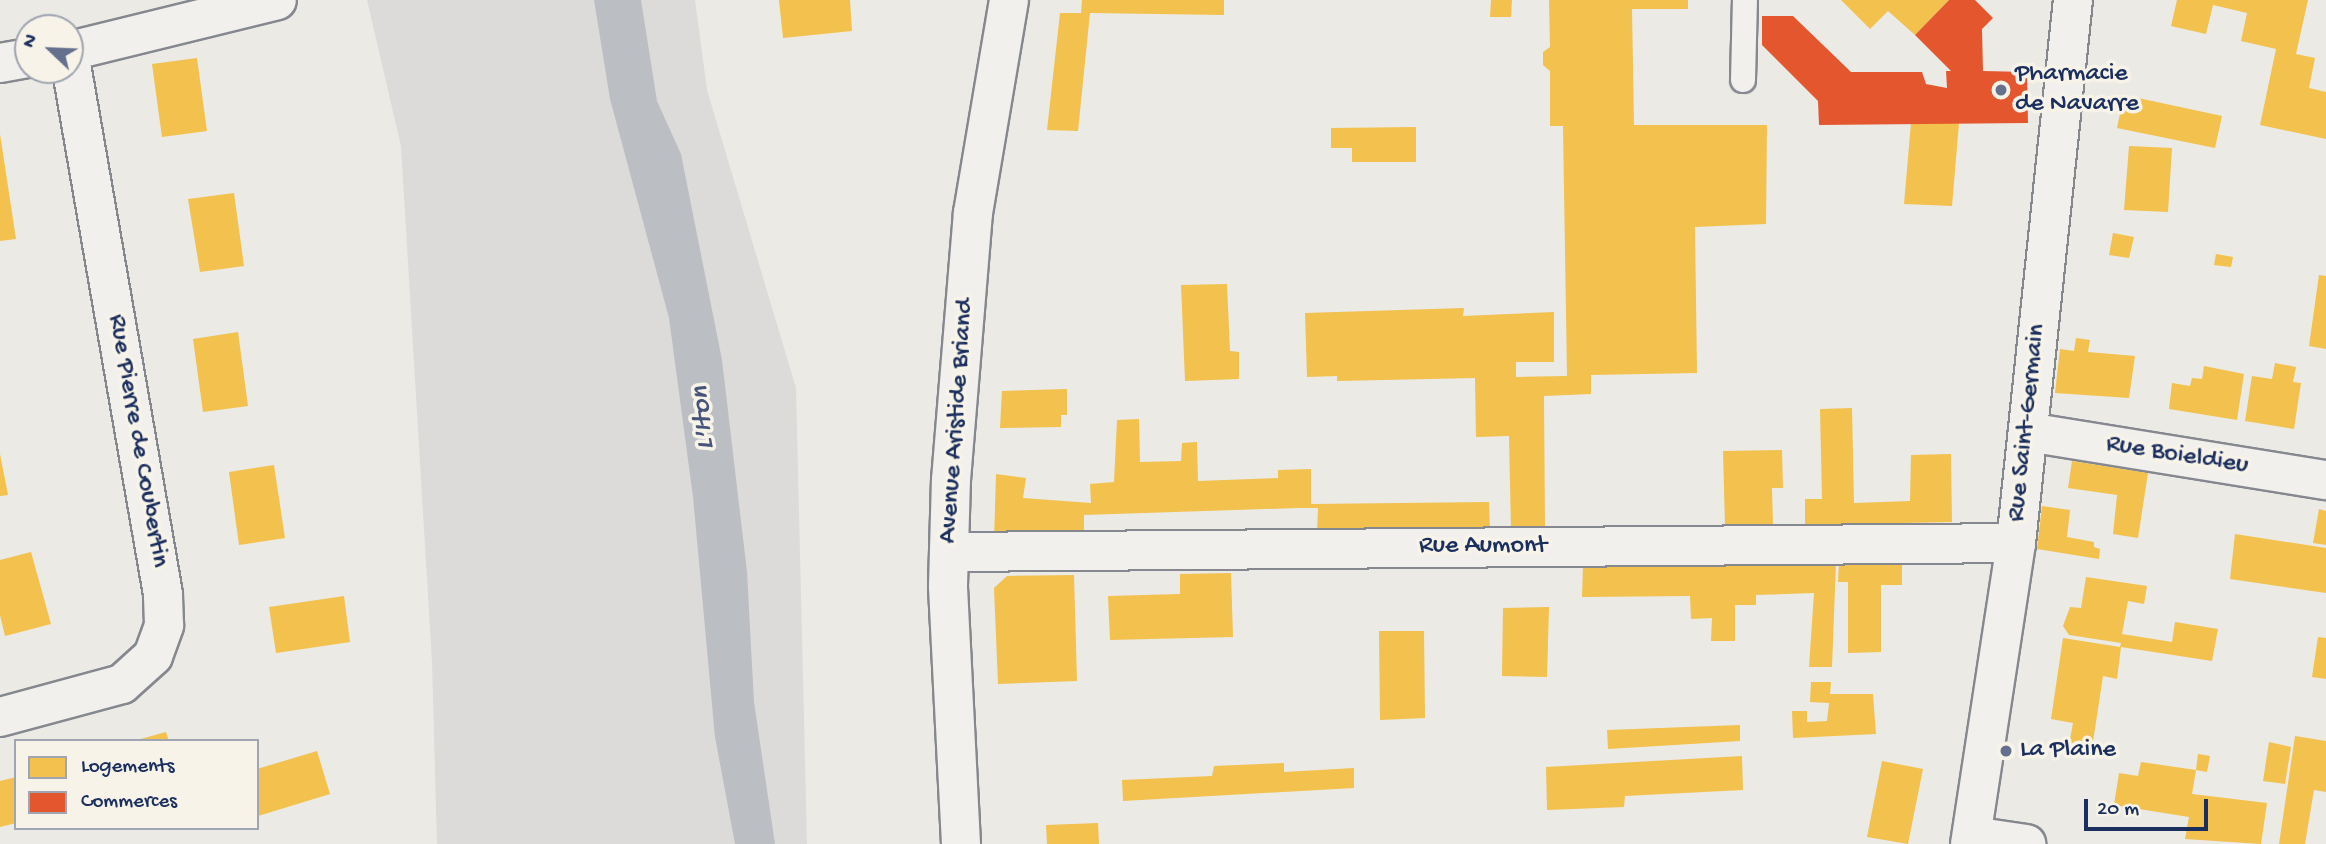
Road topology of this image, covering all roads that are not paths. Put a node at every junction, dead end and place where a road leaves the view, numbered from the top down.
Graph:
1 (277, 0) edge
2 (1009, 0) edge
3 (1745, 0) edge
4 (2073, 0) edge
5 (84, 48) edge
6 (1743, 80) dead end
7 (74, 84) edge
8 (2028, 432) junction
9 (2326, 480) edge
10 (2016, 543) junction
11 (949, 552) junction
12 (0, 717) edge
13 (1971, 840) edge
14 (961, 844) edge
15 (2026, 844) edge

1 - 5 street
2 - 11 street, Avenue Aristide Briand
3 - 6 lane
4 - 8 street, Rue Saint-Germain
7 - 12 street, Rue Pierre de Coubertin
8 - 9 street, Rue Boieldieu
8 - 10 street, Rue Saint-Germain
10 - 11 street, Rue Aumont
10 - 13 street, Rue Saint-Germain
11 - 14 street, Avenue Aristide Briand
13 - 15 street

